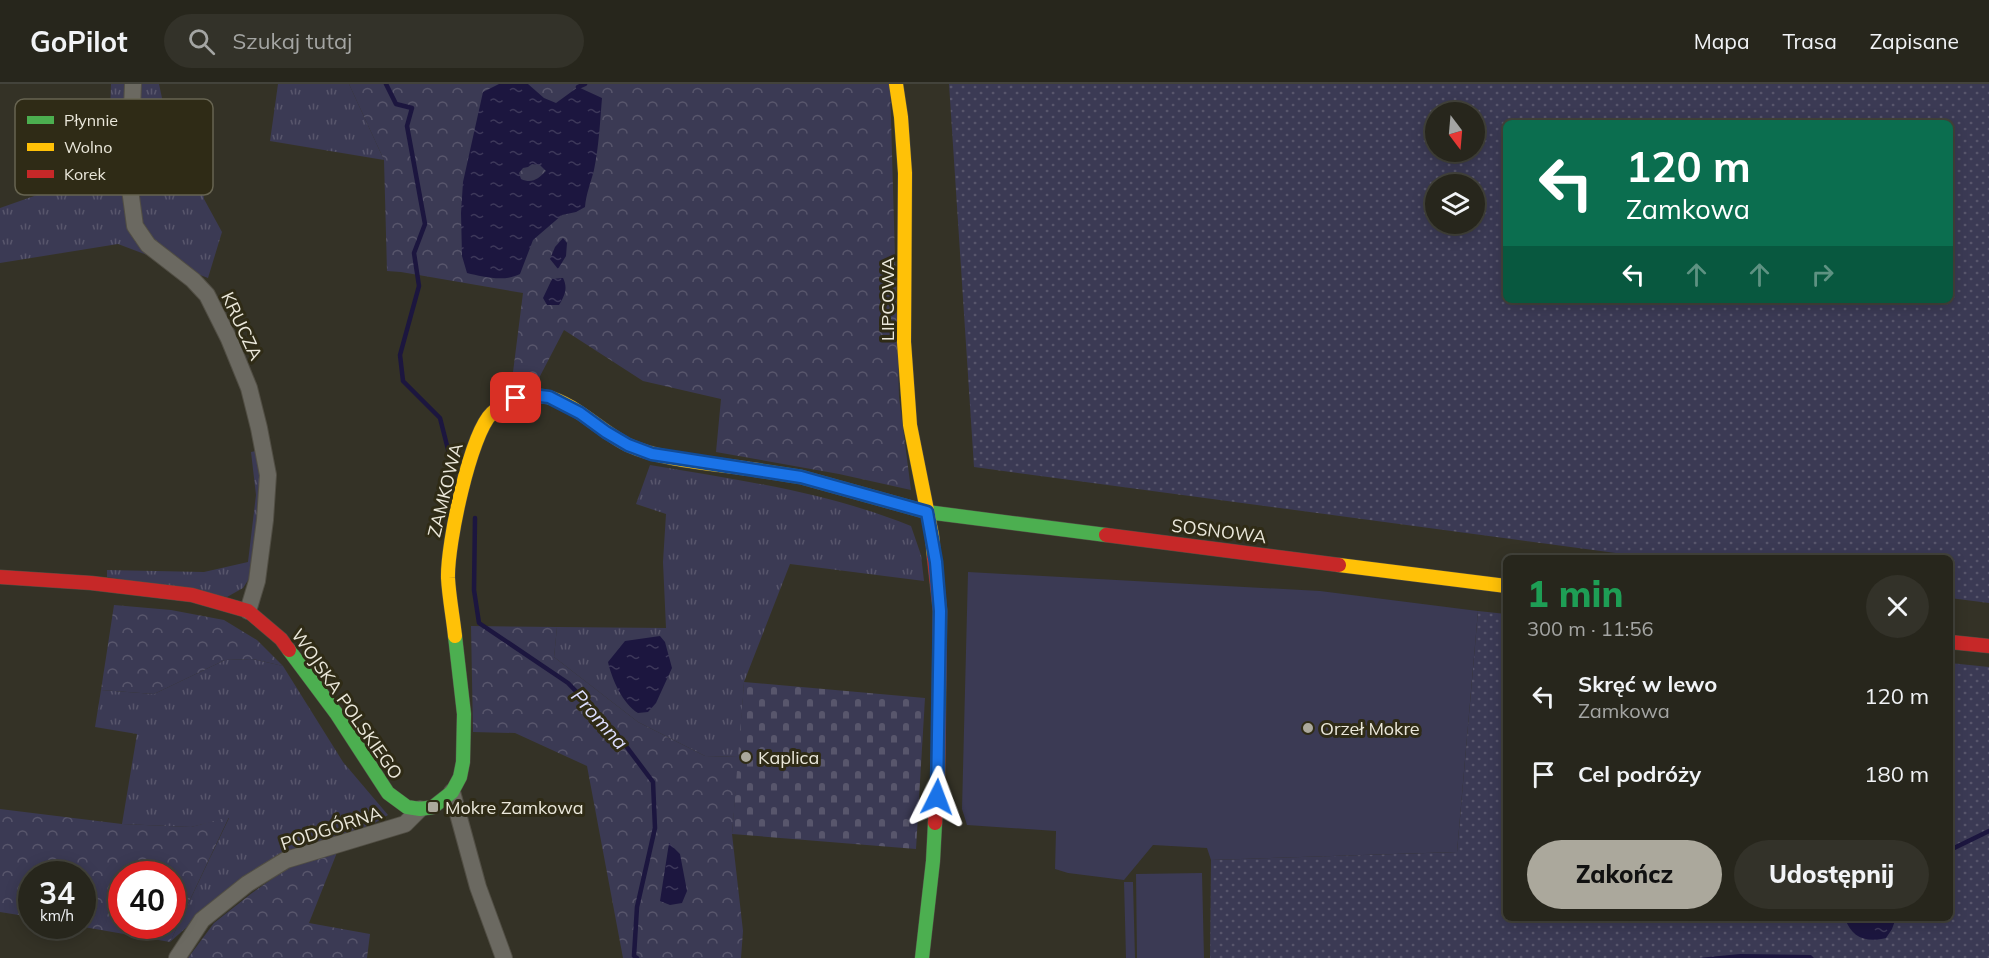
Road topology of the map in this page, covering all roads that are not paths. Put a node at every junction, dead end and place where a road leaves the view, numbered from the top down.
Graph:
1 (133, 84) edge
2 (896, 84) edge
3 (132, 99) edge
4 (131, 195) edge
5 (927, 512) junction
6 (0, 577) edge
7 (1503, 586) edge
8 (248, 611) junction
9 (1953, 642) edge
10 (1989, 646) edge
11 (452, 792) junction
12 (420, 809) junction
13 (177, 958) edge
14 (504, 958) edge
15 (922, 958) edge

1 - 3 street, KRUCZA
2 - 5 street, LIPCOWA
4 - 8 street, KRUCZA
5 - 7 street, SOSNOWA
5 - 11 street, ZAMKOWA
5 - 15 street, LIPCOWA
6 - 8 street, WOJSKA POLSKIEGO
8 - 12 street, WOJSKA POLSKIEGO
9 - 10 street
11 - 12 street
11 - 14 street
12 - 13 street, PODGÓRNA

